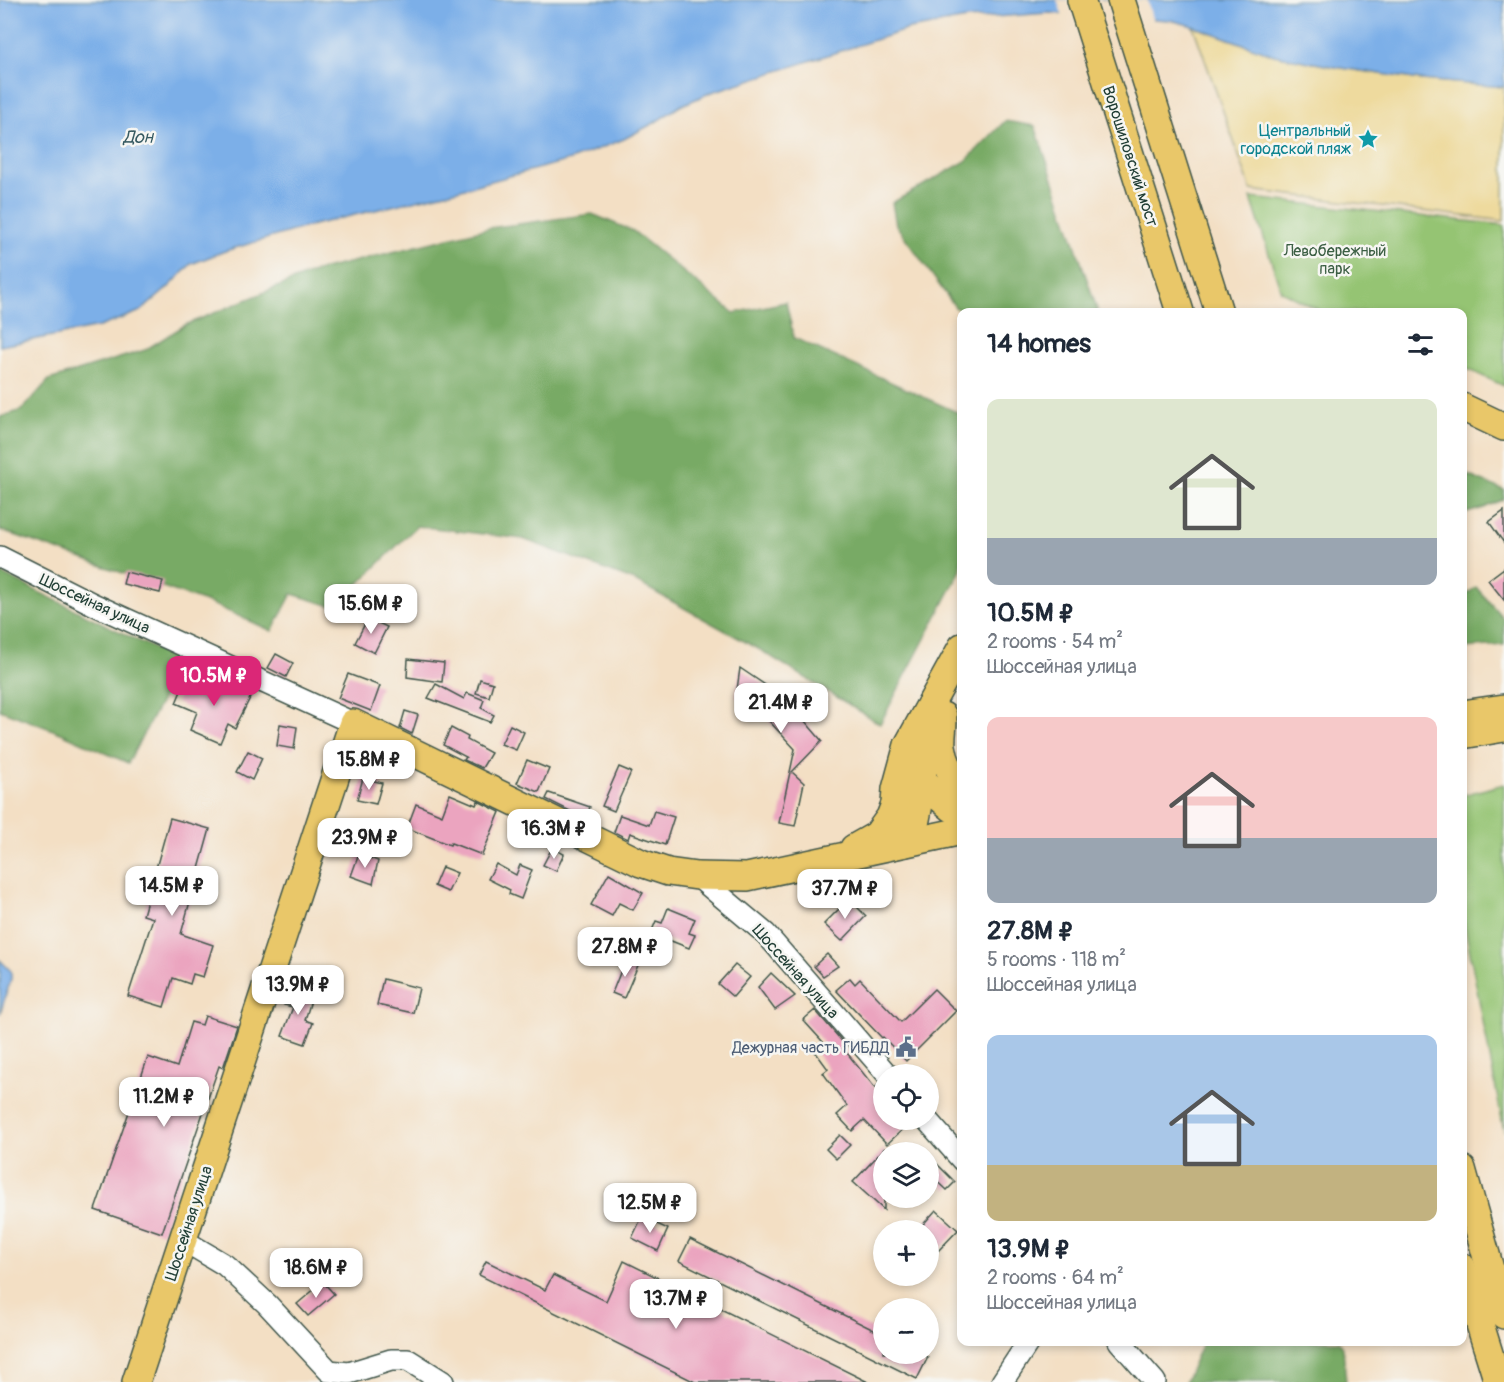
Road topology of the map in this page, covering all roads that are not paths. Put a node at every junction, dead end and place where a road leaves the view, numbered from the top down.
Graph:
1 (1082, 0) edge
2 (1121, 0) edge
3 (1179, 308) edge
4 (1219, 308) edge
5 (1467, 409) edge
6 (1504, 427) edge
7 (1467, 430) edge
8 (1504, 446) edge
9 (0, 557) edge
10 (957, 656) edge
11 (957, 690) edge
12 (1504, 708) edge
13 (1467, 713) edge
14 (943, 715) junction
15 (353, 723) junction
16 (1504, 728) edge
17 (917, 730) junction
18 (1467, 734) edge
19 (921, 778) junction
20 (957, 782) edge
21 (957, 811) edge
22 (957, 832) edge
23 (905, 843) junction
24 (840, 856) junction
25 (697, 876) junction
26 (878, 1064) edge
27 (939, 1128) edge
28 (952, 1138) edge
29 (1467, 1187) edge
30 (183, 1240) junction
31 (1467, 1283) edge
32 (1504, 1315) edge
33 (1026, 1346) edge
34 (1123, 1346) edge
35 (136, 1382) edge
36 (443, 1382) edge
37 (1002, 1382) edge
38 (1155, 1382) edge
39 (1498, 1382) edge

1 - 3 main road, Ворошиловский мост
2 - 4 main road
5 - 6 main road
7 - 8 main road
9 - 15 street, Шоссейная улица
10 - 17 main road
11 - 14 main road
12 - 13 main road
14 - 19 main road
14 - 20 main road
15 - 25 main road, Шоссейная улица
15 - 30 main road, Шоссейная улица
16 - 18 main road
17 - 19 main road
17 - 24 main road
19 - 21 main road
19 - 23 main road
22 - 23 main road, Шоссейная улица
23 - 24 main road, Шоссейная улица
24 - 25 main road, Шоссейная улица
25 - 26 street, Шоссейная улица
27 - 28 street
29 - 32 main road
30 - 35 main road, Шоссейная улица
30 - 36 street
31 - 39 main road
33 - 37 street
34 - 38 street

